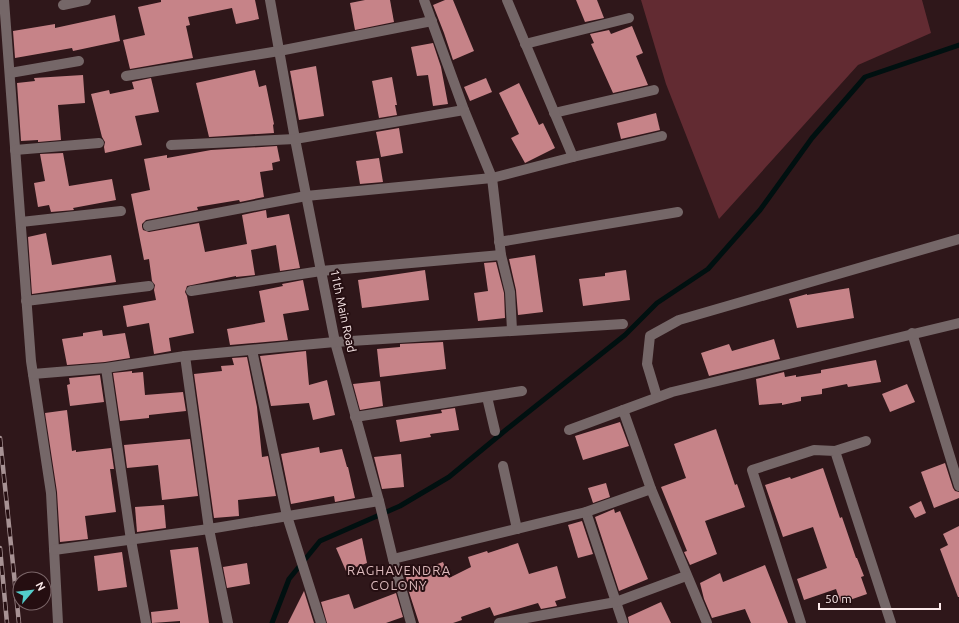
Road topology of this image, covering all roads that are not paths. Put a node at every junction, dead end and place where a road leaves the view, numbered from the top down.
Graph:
1 (4, 0) edge
2 (86, 0) edge
3 (270, 0) edge
4 (424, 0) edge
5 (507, 0) edge
6 (63, 6) dead end
7 (629, 18) dead end
8 (432, 21) junction
9 (525, 44) junction
10 (279, 51) junction
11 (79, 61) dead end
12 (10, 73) junction
13 (126, 76) dead end
14 (654, 90) dead end
15 (464, 110) junction
16 (554, 113) junction
17 (662, 136) dead end
18 (295, 138) junction
19 (99, 144) dead end
20 (171, 146) dead end
21 (15, 150) junction
22 (572, 157) junction
23 (492, 178) junction
24 (306, 196) junction
25 (122, 211) dead end
26 (678, 212) dead end
27 (21, 222) junction
28 (148, 226) dead end
29 (959, 239) edge
30 (499, 242) junction
31 (501, 255) junction
32 (321, 271) junction
33 (149, 286) dead end
34 (191, 291) dead end
35 (26, 301) junction
36 (959, 323) edge
37 (623, 324) dead end
38 (512, 330) junction
39 (912, 333) junction
40 (335, 342) junction
41 (252, 350) junction
42 (185, 356) junction
43 (106, 368) junction
44 (33, 374) junction
45 (522, 391) dead end
46 (487, 397) junction
47 (657, 397) junction
48 (623, 410) junction
49 (356, 417) junction
50 (569, 430) dead end
51 (495, 431) dead end
52 (866, 441) dead end
53 (835, 451) junction
54 (503, 466) dead end
55 (959, 486) edge
56 (651, 489) junction
57 (379, 501) junction
58 (586, 512) junction
59 (287, 516) junction
60 (209, 529) junction
61 (518, 529) junction
62 (131, 540) junction
63 (54, 550) junction
64 (393, 559) junction
65 (686, 576) junction
66 (616, 602) junction
67 (58, 623) edge
68 (146, 623) edge
69 (228, 623) edge
70 (321, 623) edge
71 (412, 623) edge
72 (499, 623) edge
73 (623, 623) edge
74 (707, 623) edge
75 (801, 623) edge
76 (891, 623) edge

1 - 12 street
2 - 6 street
3 - 10 street, 11th Main Road
4 - 8 street
5 - 9 street
7 - 9 street
8 - 10 street
8 - 15 street
9 - 16 street
10 - 13 street
10 - 18 street, 11th Main Road
11 - 12 street
12 - 21 street
14 - 16 street
15 - 18 street
15 - 23 street
16 - 22 street
17 - 22 street
18 - 20 street
18 - 24 street, 11th Main Road
19 - 21 street
21 - 27 street
22 - 23 street
23 - 24 street
23 - 30 street
24 - 28 street
24 - 32 street, 11th Main Road
25 - 27 street
26 - 30 street
27 - 35 street
29 - 47 street
30 - 31 street
31 - 32 street
31 - 38 street
32 - 34 street
32 - 40 street, 11th Main Road
33 - 35 street
35 - 44 street
36 - 39 street
37 - 38 street
38 - 40 street
39 - 47 street
39 - 55 street
40 - 41 street
40 - 49 street, 11th Main Road
41 - 42 street
41 - 59 street
42 - 43 street
42 - 60 street
43 - 44 street
43 - 62 street
44 - 63 street
45 - 46 street
46 - 49 street
46 - 51 street
47 - 48 street
48 - 50 street
48 - 56 street
49 - 57 street, 11th Main Road
52 - 53 street
53 - 75 street
53 - 76 street
54 - 61 street
56 - 58 street
56 - 65 street
57 - 59 street
57 - 64 street, 11th Main Road
58 - 61 street
58 - 66 street
59 - 60 street
59 - 70 street
60 - 62 street
60 - 69 street
61 - 64 street
62 - 63 street
62 - 68 street
63 - 67 street
64 - 71 street, 11th Main Road
65 - 66 street
65 - 74 street
66 - 72 street
66 - 73 street

